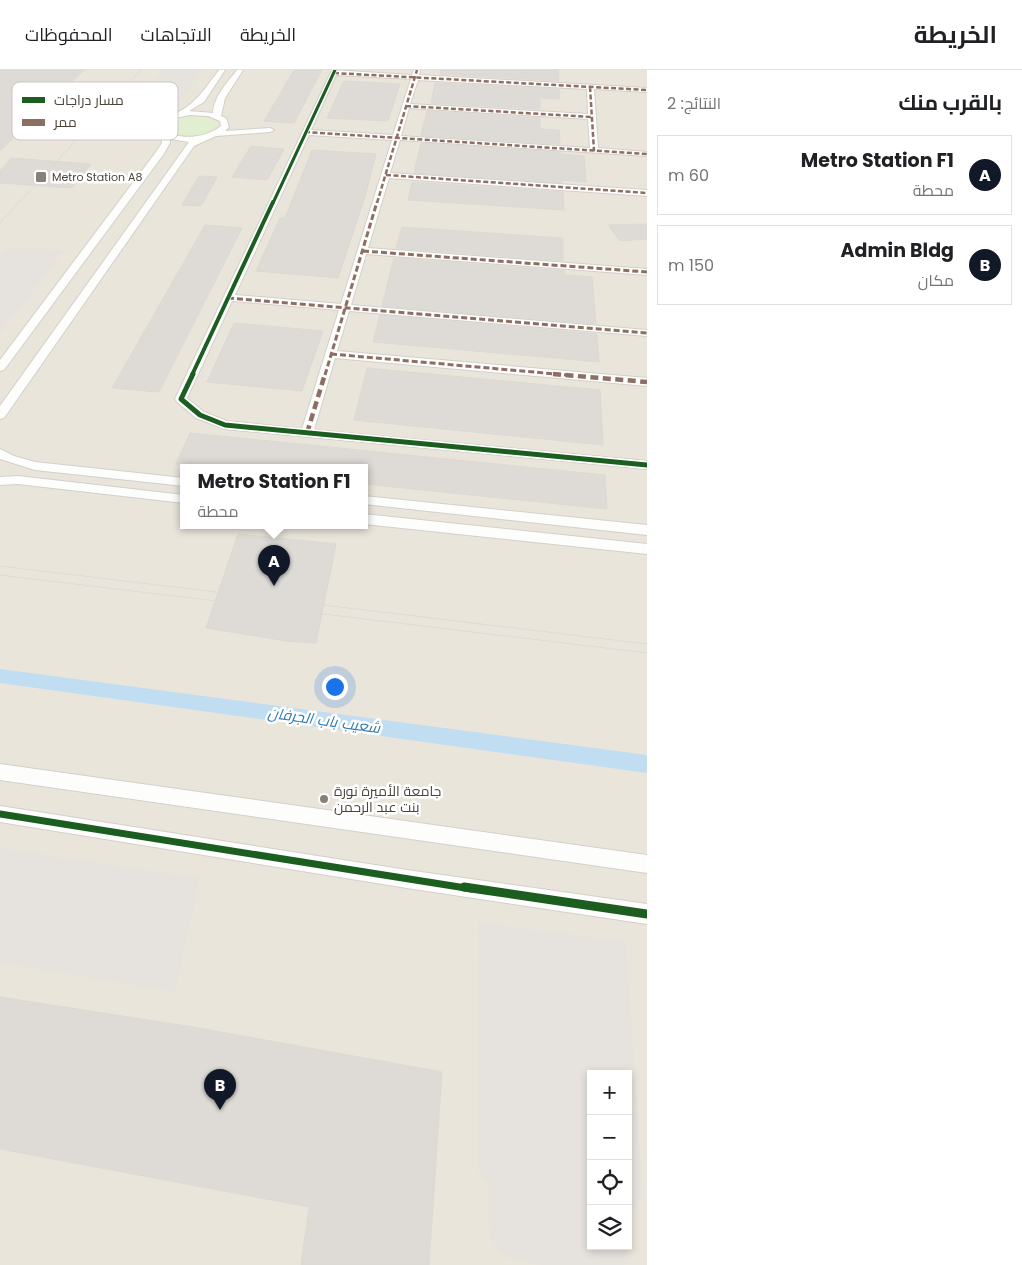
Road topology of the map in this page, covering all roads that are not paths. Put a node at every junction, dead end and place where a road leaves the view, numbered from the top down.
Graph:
1 (222, 70) edge
2 (240, 70) edge
3 (335, 72) edge
4 (416, 74) edge
5 (590, 87) junction
6 (647, 90) edge
7 (406, 106) junction
8 (180, 114) joint
9 (592, 116) junction
10 (227, 120) junction
11 (304, 132) junction
12 (216, 134) junction
13 (178, 137) edge
14 (202, 138) junction
15 (397, 138) junction
16 (166, 140) edge
17 (594, 151) junction
18 (647, 154) edge
19 (386, 175) junction
20 (647, 193) edge
21 (363, 251) junction
22 (647, 272) edge
23 (228, 298) junction
24 (345, 308) junction
25 (647, 333) edge
26 (331, 354) junction
27 (0, 368) edge
28 (647, 382) edge
29 (0, 415) edge
30 (307, 433) junction
31 (0, 453) edge
32 (647, 465) edge
33 (0, 481) edge
34 (180, 482) edge
35 (180, 499) edge
36 (368, 500) edge
37 (368, 519) edge
38 (647, 530) edge
39 (647, 549) edge
40 (0, 772) edge
41 (0, 814) edge
42 (647, 864) edge
43 (647, 914) edge

1 - 8 street
2 - 10 street
3 - 4 street
3 - 11 street
4 - 5 street
4 - 7 street
5 - 6 street
5 - 9 street
7 - 9 street
7 - 15 street
8 - 10 street
9 - 17 street
10 - 12 street
10 - 12 street
11 - 15 street
11 - 23 street
12 - 14 street
13 - 14 street
14 - 29 street
15 - 17 street
15 - 19 street
16 - 27 street
17 - 18 street
19 - 20 street
19 - 21 street
21 - 22 street
21 - 24 street
23 - 24 street
23 - 30 street
24 - 25 street
24 - 26 street
26 - 28 street
26 - 30 street
30 - 32 street
31 - 34 street
33 - 35 street
36 - 38 street
37 - 39 street
40 - 42 street
41 - 43 street

